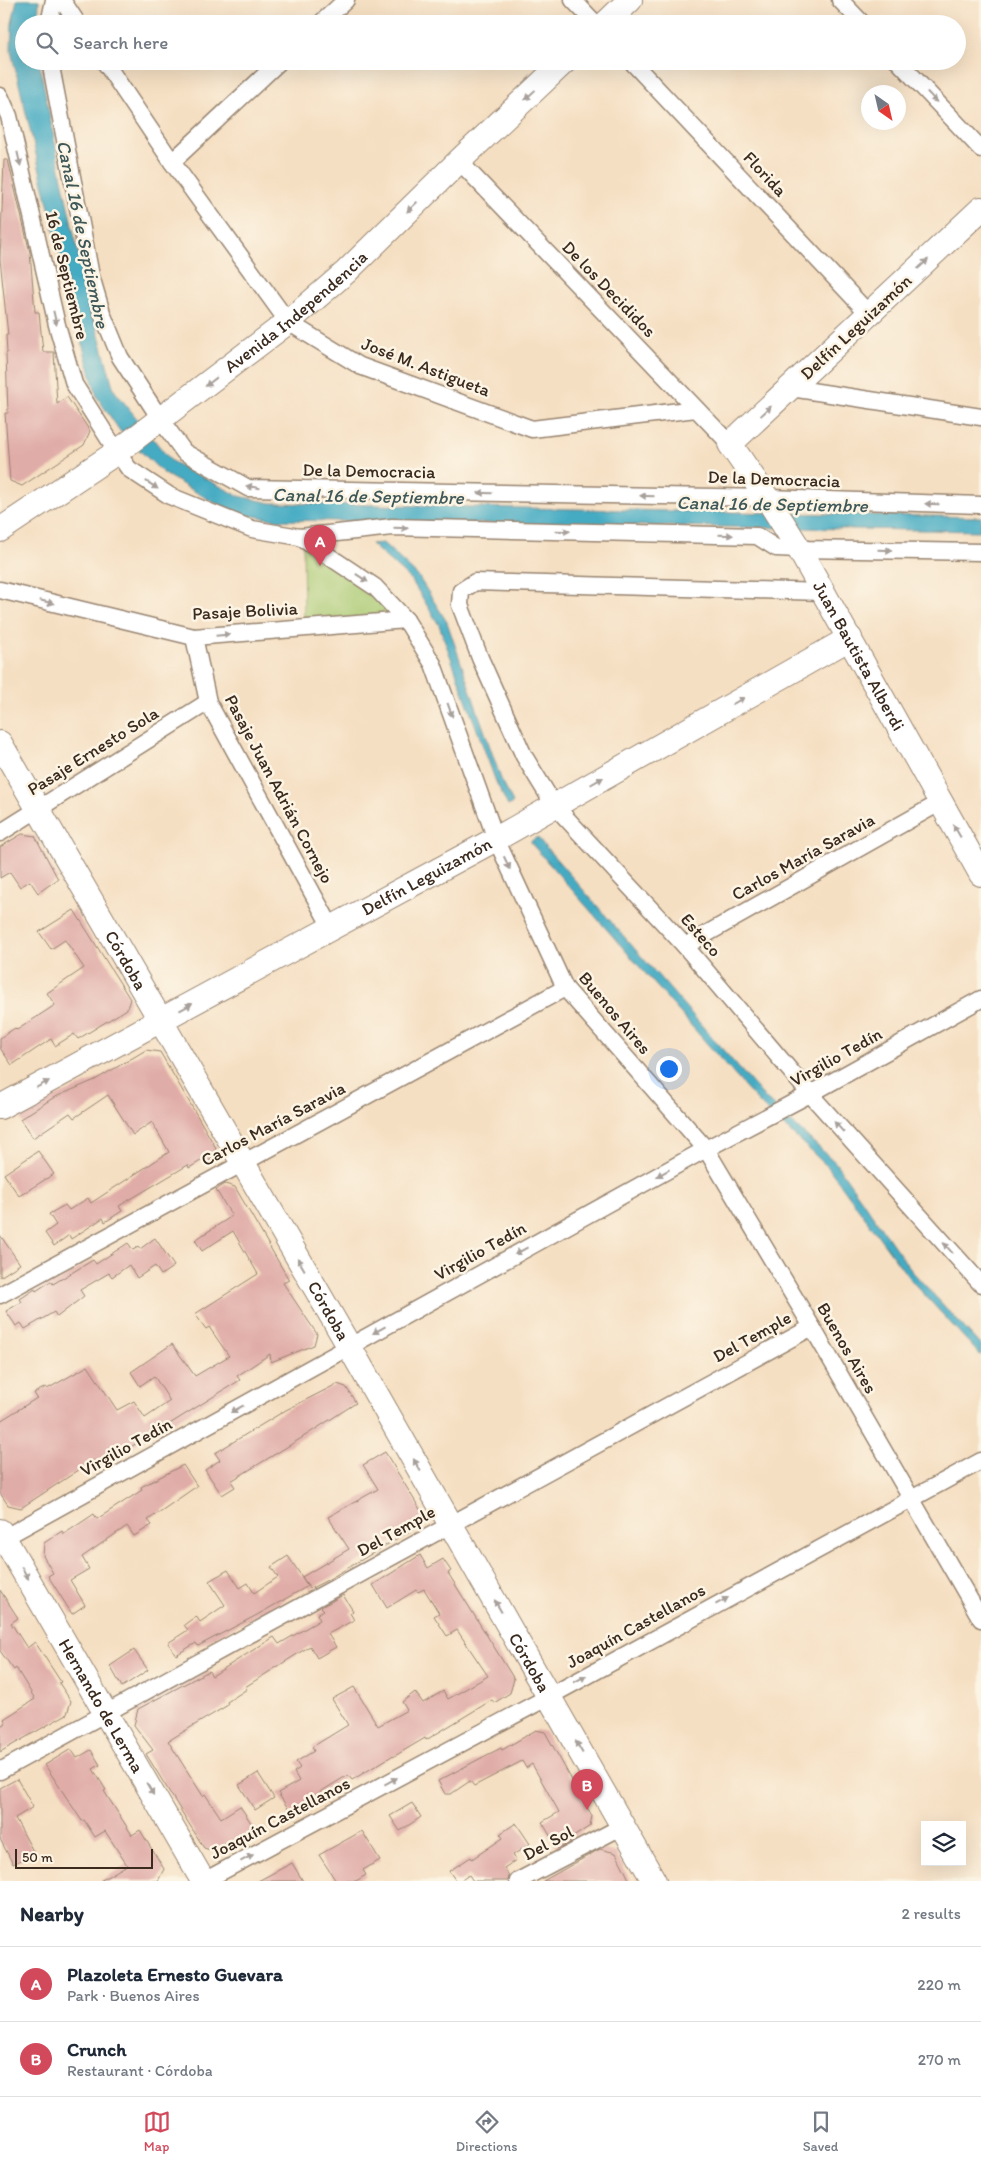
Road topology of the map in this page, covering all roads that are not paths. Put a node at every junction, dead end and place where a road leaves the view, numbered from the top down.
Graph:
1 (54, 0) edge
2 (62, 0) edge
3 (346, 0) edge
4 (574, 0) edge
5 (630, 0) edge
6 (840, 0) edge
7 (51, 15) edge
8 (72, 15) edge
9 (330, 15) edge
10 (588, 15) edge
11 (614, 15) edge
12 (854, 15) edge
13 (52, 70) edge
14 (110, 70) edge
15 (270, 70) edge
16 (555, 70) edge
17 (640, 70) edge
18 (906, 70) edge
19 (0, 96) edge
20 (981, 149) edge
21 (459, 161) junction
22 (172, 162) junction
23 (981, 209) edge
24 (870, 314) junction
25 (288, 322) junction
26 (790, 388) junction
27 (696, 409) junction
28 (981, 417) edge
29 (161, 420) junction
30 (730, 444) junction
31 (117, 452) junction
32 (768, 498) junction
33 (981, 506) edge
34 (0, 530) edge
35 (300, 537) junction
36 (799, 549) junction
37 (981, 552) edge
38 (0, 590) edge
39 (823, 592) junction
40 (406, 620) junction
41 (194, 637) junction
42 (850, 638) junction
43 (208, 702) junction
44 (0, 743) edge
45 (941, 802) junction
46 (554, 805) junction
47 (39, 810) junction
48 (0, 833) edge
49 (496, 839) junction
50 (981, 874) edge
51 (331, 927) junction
52 (685, 946) junction
53 (565, 988) junction
54 (981, 999) edge
55 (161, 1021) junction
56 (810, 1094) junction
57 (0, 1107) edge
58 (706, 1149) junction
59 (243, 1163) junction
60 (981, 1284) edge
61 (0, 1295) edge
62 (812, 1326) junction
63 (349, 1346) junction
64 (981, 1461) edge
65 (912, 1498) junction
66 (451, 1524) junction
67 (1, 1536) edge
68 (981, 1619) edge
69 (550, 1696) junction
70 (106, 1713) junction
71 (0, 1771) edge
72 (623, 1826) junction
73 (204, 1881) edge
74 (518, 1881) edge
75 (654, 1881) edge

1 - 7 street
2 - 8 street
3 - 9 street
4 - 10 street
5 - 11 main road
6 - 12 street
13 - 29 street, De la Democracia
14 - 22 street, José M. Astigueta
15 - 22 street
16 -> 21 main road, Avenida Independencia
17 - 24 street, Florida
18 -> 20 street
19 -> 31 street, 16 de Septiembre
21 -> 25 main road, Avenida Independencia
21 - 27 street, De los Decididos
22 - 25 street, José M. Astigueta
24 -> 23 main road, Delfín Leguizamón
24 - 26 main road, Delfín Leguizamón
25 - 27 street, José M. Astigueta
25 -> 29 main road, Avenida Independencia
26 - 28 street
30 -> 26 main road, Delfín Leguizamón
27 - 30 street, De los Decididos
29 - 31 main road, Avenida Independencia
32 -> 29 street, De la Democracia
30 - 32 main road, Juan Bautista Alberdi
31 - 34 main road, Avenida Independencia
31 -> 35 street, Buenos Aires
33 -> 32 street, De la Democracia
32 - 36 main road, Juan Bautista Alberdi
35 -> 36 street
35 -> 40 street, Buenos Aires
36 -> 37 street
36 - 39 main road, Juan Bautista Alberdi
38 -> 41 street, Pasaje Bolivia
39 - 42 main road, Juan Bautista Alberdi
39 - 46 street, Esteco
41 -> 40 street, Pasaje Bolivia
40 -> 49 street, Buenos Aires
41 - 43 street, Pasaje Juan Adrián Cornejo
42 - 45 main road, Juan Bautista Alberdi
46 -> 42 main road, Delfín Leguizamón
43 - 47 street, Pasaje Ernesto Sola
43 - 51 street, Pasaje Juan Adrián Cornejo
44 - 47 main road, Córdoba
50 -> 45 main road, Juan Bautista Alberdi
45 - 52 street, Carlos María Saravia
46 - 49 main road, Delfín Leguizamón
46 - 52 street, Esteco
47 - 48 street, Pasaje Ernesto Sola
47 - 55 main road, Córdoba
49 - 51 main road, Delfín Leguizamón
49 -> 53 street, Buenos Aires
55 -> 51 main road, Delfín Leguizamón
52 - 56 street, Esteco
53 - 58 street, Buenos Aires
53 - 59 street, Carlos María Saravia
54 - 56 street, Virgilio Tedín
57 -> 55 main road, Delfín Leguizamón
55 - 59 main road, Córdoba
56 - 58 street, Virgilio Tedín
60 -> 56 street, Esteco
58 - 62 street, Buenos Aires
58 -> 63 street, Virgilio Tedín
59 - 61 street, Carlos María Saravia
63 -> 59 main road, Córdoba
62 - 65 street, Buenos Aires
62 - 66 street, Del Temple
66 -> 63 main road, Córdoba
63 -> 67 street, Virgilio Tedín
64 - 65 street, Joaquín Castellanos
65 - 68 street, Buenos Aires
69 -> 65 street, Joaquín Castellanos
69 -> 66 main road, Córdoba
66 - 70 street, Del Temple
67 -> 70 main road, Hernando de Lerma
72 -> 69 main road, Córdoba
73 -> 69 street, Joaquín Castellanos
70 - 71 street, Del Temple
70 -> 73 main road, Hernando de Lerma
72 - 74 street, Del Sol
72 - 75 main road, Córdoba

